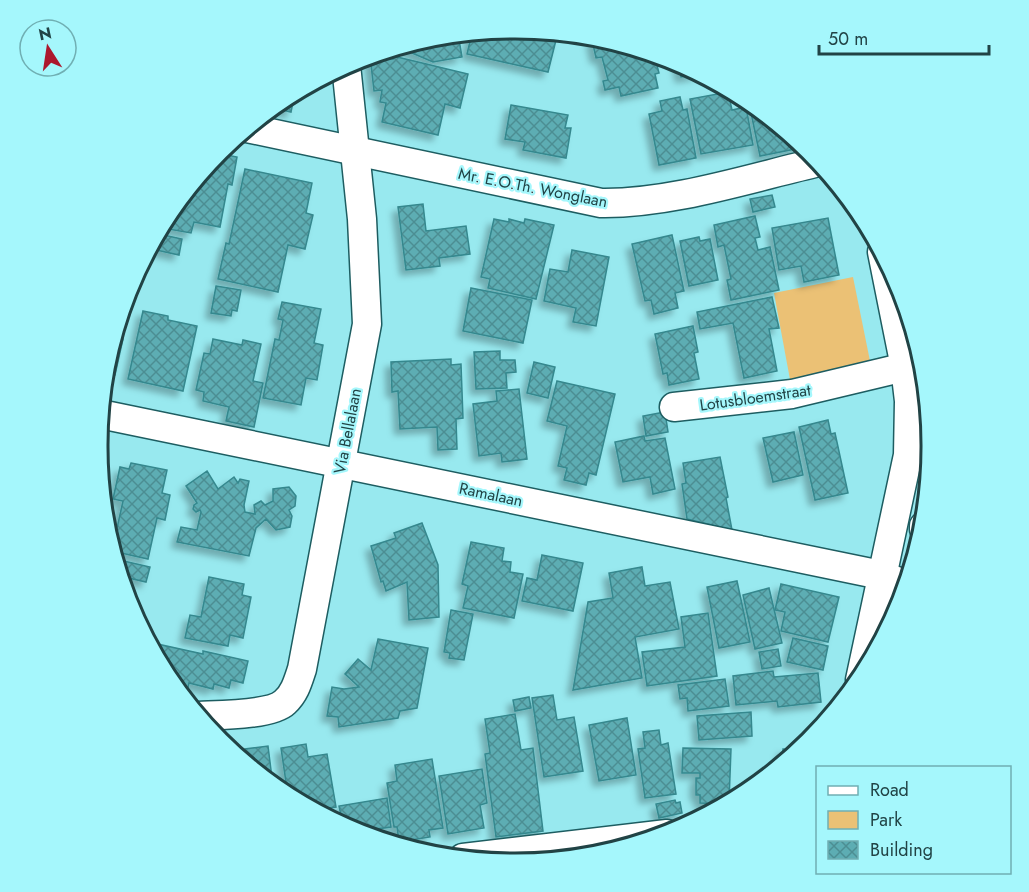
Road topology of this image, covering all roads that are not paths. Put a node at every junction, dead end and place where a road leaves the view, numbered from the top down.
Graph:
1 (347, 75) edge
2 (258, 130) edge
3 (354, 150) junction
4 (808, 165) edge
5 (899, 312) edge
6 (905, 367) junction
7 (674, 407) dead end
8 (108, 416) edge
9 (919, 436) edge
10 (341, 463) junction
11 (894, 580) edge
12 (876, 634) edge
13 (210, 715) edge
14 (615, 840) edge
15 (507, 853) edge

1 - 3 street, Via Bellalaan
2 - 3 street, Mr. E.O.Th. Wonglaan
3 - 4 street, Mr. E.O.Th. Wonglaan
3 - 10 street, Via Bellalaan
5 - 6 street
6 - 7 street, Lotusbloemstraat
6 - 9 street
8 - 10 street, Ramalaan
9 - 11 street
10 - 11 street, Ramalaan
10 - 13 street, Via Bellalaan
11 - 12 street
14 - 15 street

